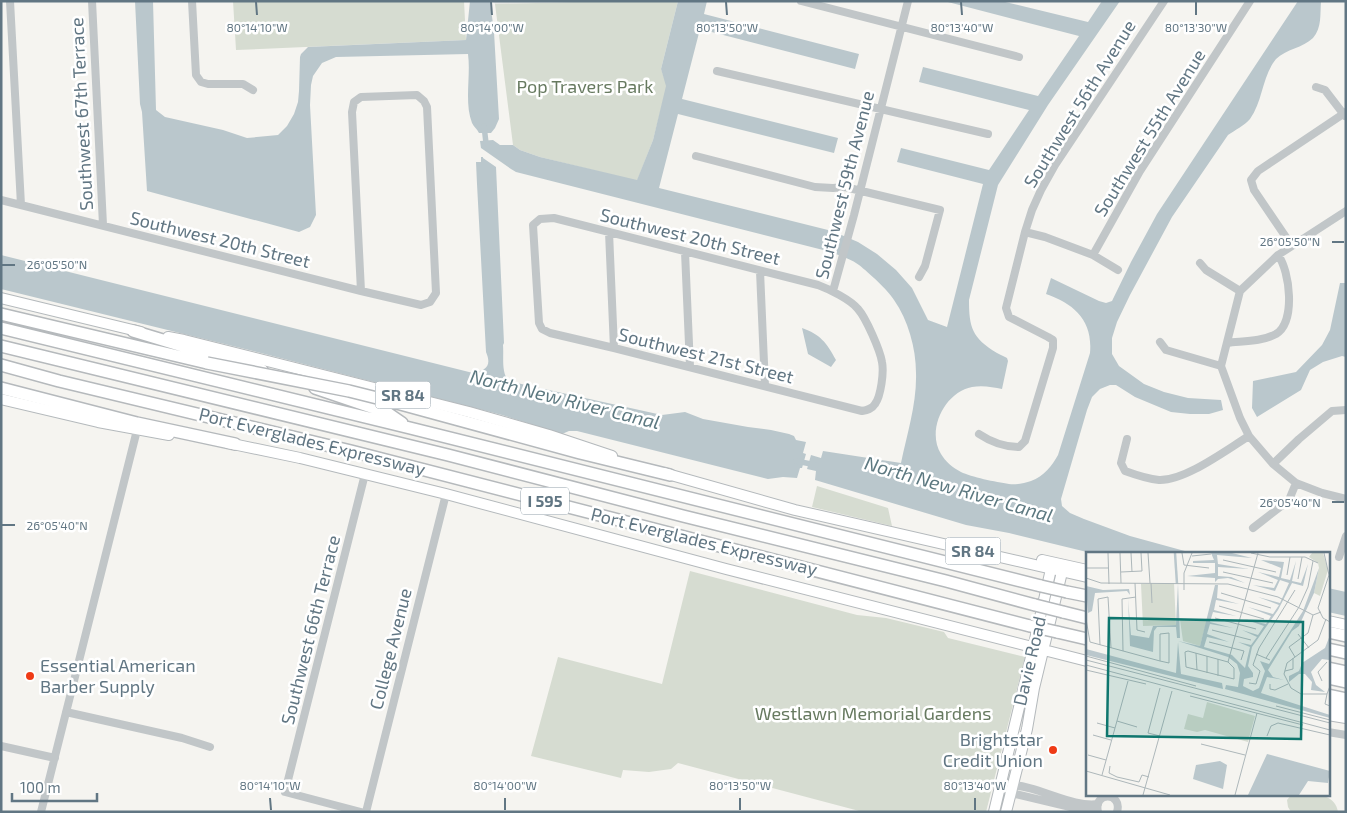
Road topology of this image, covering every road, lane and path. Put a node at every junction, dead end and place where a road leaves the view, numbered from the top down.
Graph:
1 (10, 1) edge
2 (92, 1) edge
3 (192, 1) edge
4 (802, 1) edge
5 (908, 1) edge
6 (1164, 1) edge
7 (1250, 1) edge
8 (902, 26) junction
9 (1019, 57) dead end
10 (717, 71) dead end
11 (1316, 88) dead end
12 (252, 90) dead end
13 (880, 109) junction
14 (1345, 114) edge
15 (988, 134) dead end
16 (696, 156) dead end
17 (860, 190) junction
18 (1, 200) edge
19 (21, 205) junction
20 (1346, 211) edge
21 (103, 225) junction
22 (609, 232) junction
23 (1025, 232) junction
24 (1292, 246) junction
25 (685, 252) junction
26 (1278, 255) junction
27 (1093, 256) junction
28 (1200, 263) dead end
29 (760, 270) junction
30 (1118, 270) dead end
31 (919, 277) dead end
32 (361, 291) junction
33 (833, 291) junction
34 (1240, 291) junction
35 (1, 298) edge
36 (1, 314) edge
37 (1, 328) edge
38 (542, 329) joint
39 (133, 331) junction
40 (1160, 342) dead end
41 (1226, 343) junction
42 (1, 346) edge
43 (614, 348) junction
44 (1, 365) edge
45 (1221, 366) junction
46 (690, 367) junction
47 (1, 371) edge
48 (59, 381) junction
49 (765, 386) junction
50 (1, 388) edge
51 (1, 399) edge
52 (1346, 410) edge
53 (862, 411) joint
54 (410, 428) junction
55 (137, 430) junction
56 (979, 434) dead end
57 (1249, 436) junction
58 (1127, 439) dead end
59 (235, 444) junction
60 (1273, 464) junction
61 (365, 474) junction
62 (670, 475) junction
63 (1296, 483) junction
64 (446, 494) junction
65 (1346, 499) edge
66 (1252, 528) dead end
67 (896, 534) junction
68 (1346, 536) edge
69 (1339, 556) dead end
70 (1051, 569) junction
71 (1086, 570) edge
72 (1062, 572) junction
73 (1086, 577) edge
74 (1086, 596) edge
75 (1086, 618) edge
76 (1330, 621) edge
77 (1346, 625) edge
78 (1330, 632) edge
79 (1346, 636) edge
80 (1086, 640) edge
81 (1038, 648) junction
82 (1330, 649) edge
83 (1346, 653) edge
84 (1086, 661) edge
85 (1330, 668) edge
86 (1346, 672) edge
87 (1330, 678) edge
88 (1346, 682) edge
89 (1330, 695) edge
90 (1346, 699) edge
91 (1330, 706) edge
92 (1346, 710) edge
93 (66, 712) junction
94 (1330, 715) edge
95 (1346, 718) edge
96 (1330, 732) edge
97 (1346, 735) edge
98 (1, 746) edge
99 (210, 747) dead end
100 (55, 758) junction
101 (1000, 785) junction
102 (1012, 789) junction
103 (1107, 796) edge
104 (1118, 798) edge
105 (1098, 808) edge
106 (41, 812) edge
107 (361, 812) edge
108 (366, 812) edge
109 (994, 812) edge
110 (1006, 812) edge
111 (1090, 812) edge
112 (1118, 812) edge

1 - 19 street
2 - 21 street, Southwest 67th Terrace
3 - 12 street
4 - 8 street
5 - 8 street, Southwest 59th Avenue
6 - 23 street, Southwest 56th Avenue
7 - 27 street, Southwest 55th Avenue
8 - 9 street
8 - 13 street, Southwest 59th Avenue
10 - 13 street
11 - 14 street
13 - 15 street
13 - 17 street, Southwest 59th Avenue
14 - 24 street
16 - 17 street
17 - 31 street
17 - 33 street, Southwest 59th Avenue
18 - 19 street, Southwest 20th Street
19 - 21 street, Southwest 20th Street
20 - 24 street
21 - 32 street, Southwest 20th Street
22 - 25 street, Southwest 20th Street
22 - 38 street, Southwest 20th Street
22 - 43 street
23 - 27 street
23 - 56 street, Southwest 56th Avenue
24 - 26 street
25 - 29 street, Southwest 20th Street
25 - 46 street
26 - 34 street
26 - 41 street
27 - 30 street
28 - 34 street
29 - 33 street, Southwest 20th Street
29 - 49 street
32 - 32 street, Southwest 20th Street
33 - 53 street, Southwest 59th Avenue
34 - 41 street
35 - 39 main road, SR 84
36 - 62 highway, bridge
37 - 54 highway, Port Everglades Expressway / I 595
38 - 43 street, Southwest 21st Street
39 - 54 highway
39 - 62 main road, SR 84
40 - 45 street
41 - 45 street
42 - 75 highway, bridge
43 - 46 street, Southwest 21st Street
44 - 48 highway, Port Everglades Expressway / I 595
45 - 57 street
46 - 49 street, Southwest 21st Street
47 - 48 highway
48 - 80 highway, Port Everglades Expressway / I 595, bridge
49 - 53 street, Southwest 21st Street
50 - 59 highway
51 - 55 main road
52 - 60 street
54 - 74 highway, Port Everglades Expressway / I 595, bridge
55 - 59 main road
55 - 93 street
57 - 58 street
57 - 60 street
59 - 61 main road
60 - 63 street
61 - 64 main road
61 - 107 street, Southwest 66th Terrace
62 - 67 main road, SR 84
63 - 65 street
63 - 66 street
64 - 81 main road
64 - 108 street, College Avenue
67 - 70 main road, SR 84
67 - 71 main road
68 - 69 street
70 - 72 main road, SR 84
70 - 81 main road, Davie Road
72 - 73 main road, SR 84
72 - 81 main road, Davie Road
76 - 77 main road
78 - 79 highway
81 - 84 main road
81 - 101 main road, Davie Road
81 - 102 main road, Davie Road
82 - 83 highway
85 - 86 highway
87 - 88 highway
89 - 90 highway
91 - 92 highway
93 - 99 street
93 - 100 street
94 - 95 main road
96 - 97 street
98 - 100 street
100 - 106 street
101 - 102 street
101 - 109 main road, Davie Road
102 - 105 street
102 - 110 main road, Davie Road
102 - 111 street
103 - 105 street
104 - 112 street

